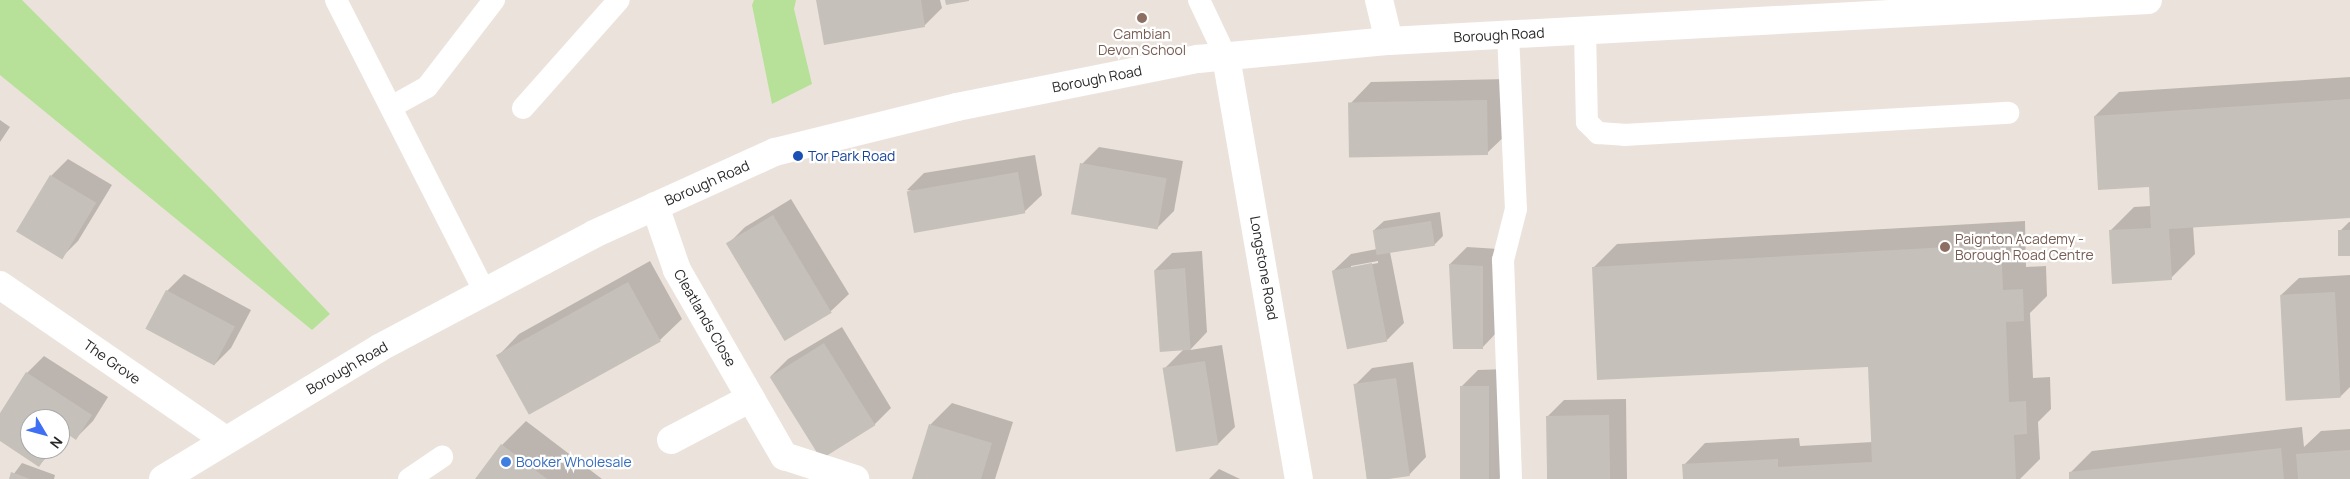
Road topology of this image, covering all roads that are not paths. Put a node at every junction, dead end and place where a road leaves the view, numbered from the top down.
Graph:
1 (336, 0) edge
2 (494, 0) edge
3 (619, 0) edge
4 (1200, 0) edge
5 (1379, 0) edge
6 (2148, 0) edge
7 (1585, 30) junction
8 (1508, 34) junction
9 (1389, 41) junction
10 (1226, 57) junction
11 (391, 106) junction
12 (523, 108) dead end
13 (2008, 113) dead end
14 (654, 206) junction
15 (0, 285) edge
16 (485, 292) junction
17 (751, 398) junction
18 (224, 439) junction
19 (671, 440) dead end
20 (442, 457) dead end
21 (163, 479) edge
22 (409, 479) edge
23 (855, 479) edge
24 (1299, 479) edge
25 (1511, 479) edge

1 - 11 lane
2 - 11 lane
3 - 12 lane
4 - 10 lane
5 - 9 main road
6 - 7 main road, Borough Road
7 - 8 main road, Borough Road
7 - 13 lane
8 - 9 main road, Borough Road
8 - 25 lane
9 - 10 main road, Borough Road
10 - 14 main road, Borough Road
10 - 24 main road, Longstone Road
11 - 16 lane
14 - 16 main road, Borough Road
14 - 17 main road, Cleatlands Close
15 - 18 main road, The Grove
16 - 18 main road, Borough Road
17 - 19 main road
17 - 23 main road, Cleatlands Close
18 - 21 main road, Borough Road
20 - 22 lane

